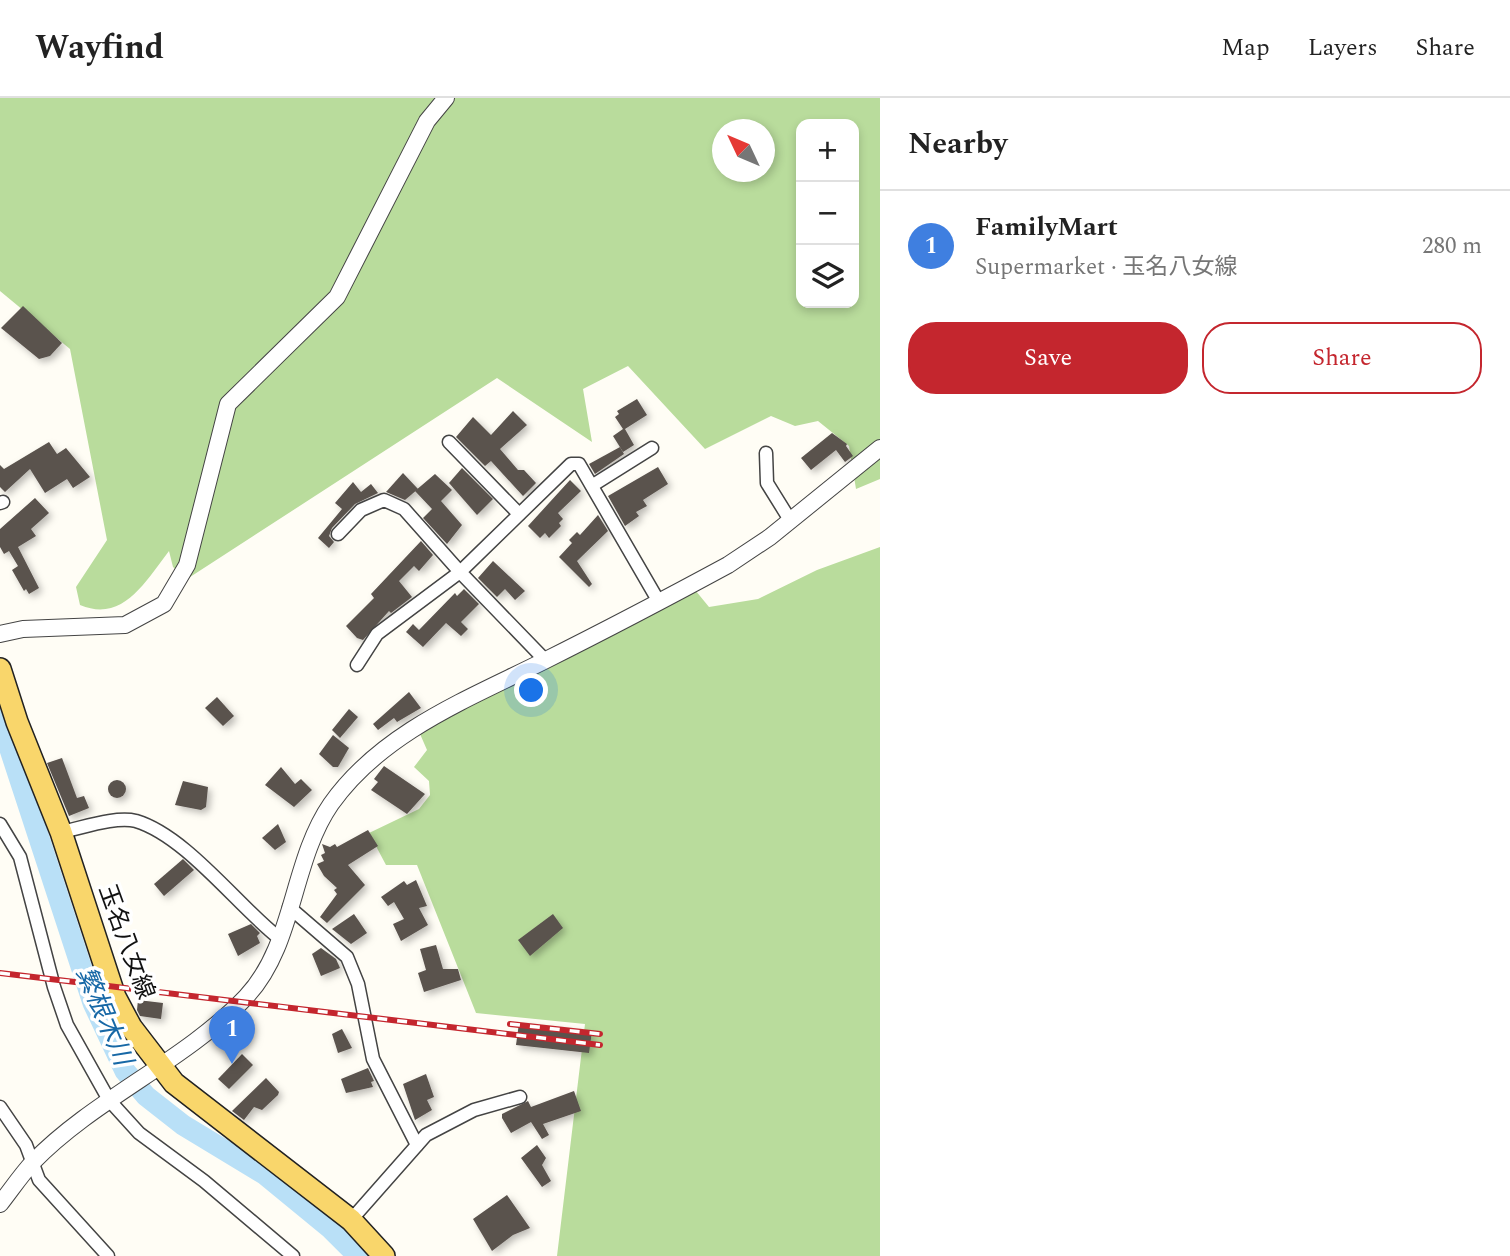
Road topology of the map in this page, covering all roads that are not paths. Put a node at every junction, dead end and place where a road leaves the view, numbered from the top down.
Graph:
1 (446, 98) edge
2 (449, 442) dead end
3 (652, 448) dead end
4 (880, 448) edge
5 (766, 453) dead end
6 (593, 485) junction
7 (519, 514) junction
8 (790, 520) junction
9 (338, 534) dead end
10 (460, 572) junction
11 (659, 601) junction
12 (0, 634) edge
13 (545, 660) junction
14 (357, 665) dead end
15 (0, 669) edge
16 (0, 824) edge
17 (61, 832) junction
18 (289, 907) junction
19 (279, 938) junction
20 (154, 1069) junction
21 (520, 1097) dead end
22 (111, 1099) junction
23 (0, 1107) edge
24 (417, 1145) junction
25 (33, 1162) junction
26 (0, 1204) edge
27 (351, 1220) junction
28 (108, 1256) edge
29 (293, 1256) edge
30 (383, 1256) edge

1 - 12 street
2 - 7 street
3 - 6 street
4 - 8 street
5 - 8 street
6 - 7 street
6 - 11 street
7 - 10 street
8 - 11 street
9 - 10 street
10 - 13 street
10 - 14 street
11 - 13 street
13 - 18 street
15 - 17 main road, 玉名八女線
16 - 22 street
17 - 19 street
17 - 20 main road, 玉名八女線
18 - 19 street
18 - 24 street
19 - 20 street
20 - 22 street
20 - 27 main road, 玉名八女線
21 - 24 street
22 - 25 street
22 - 29 street
23 - 25 street
24 - 27 street
25 - 26 street
25 - 28 street
27 - 30 main road, 玉名八女線

